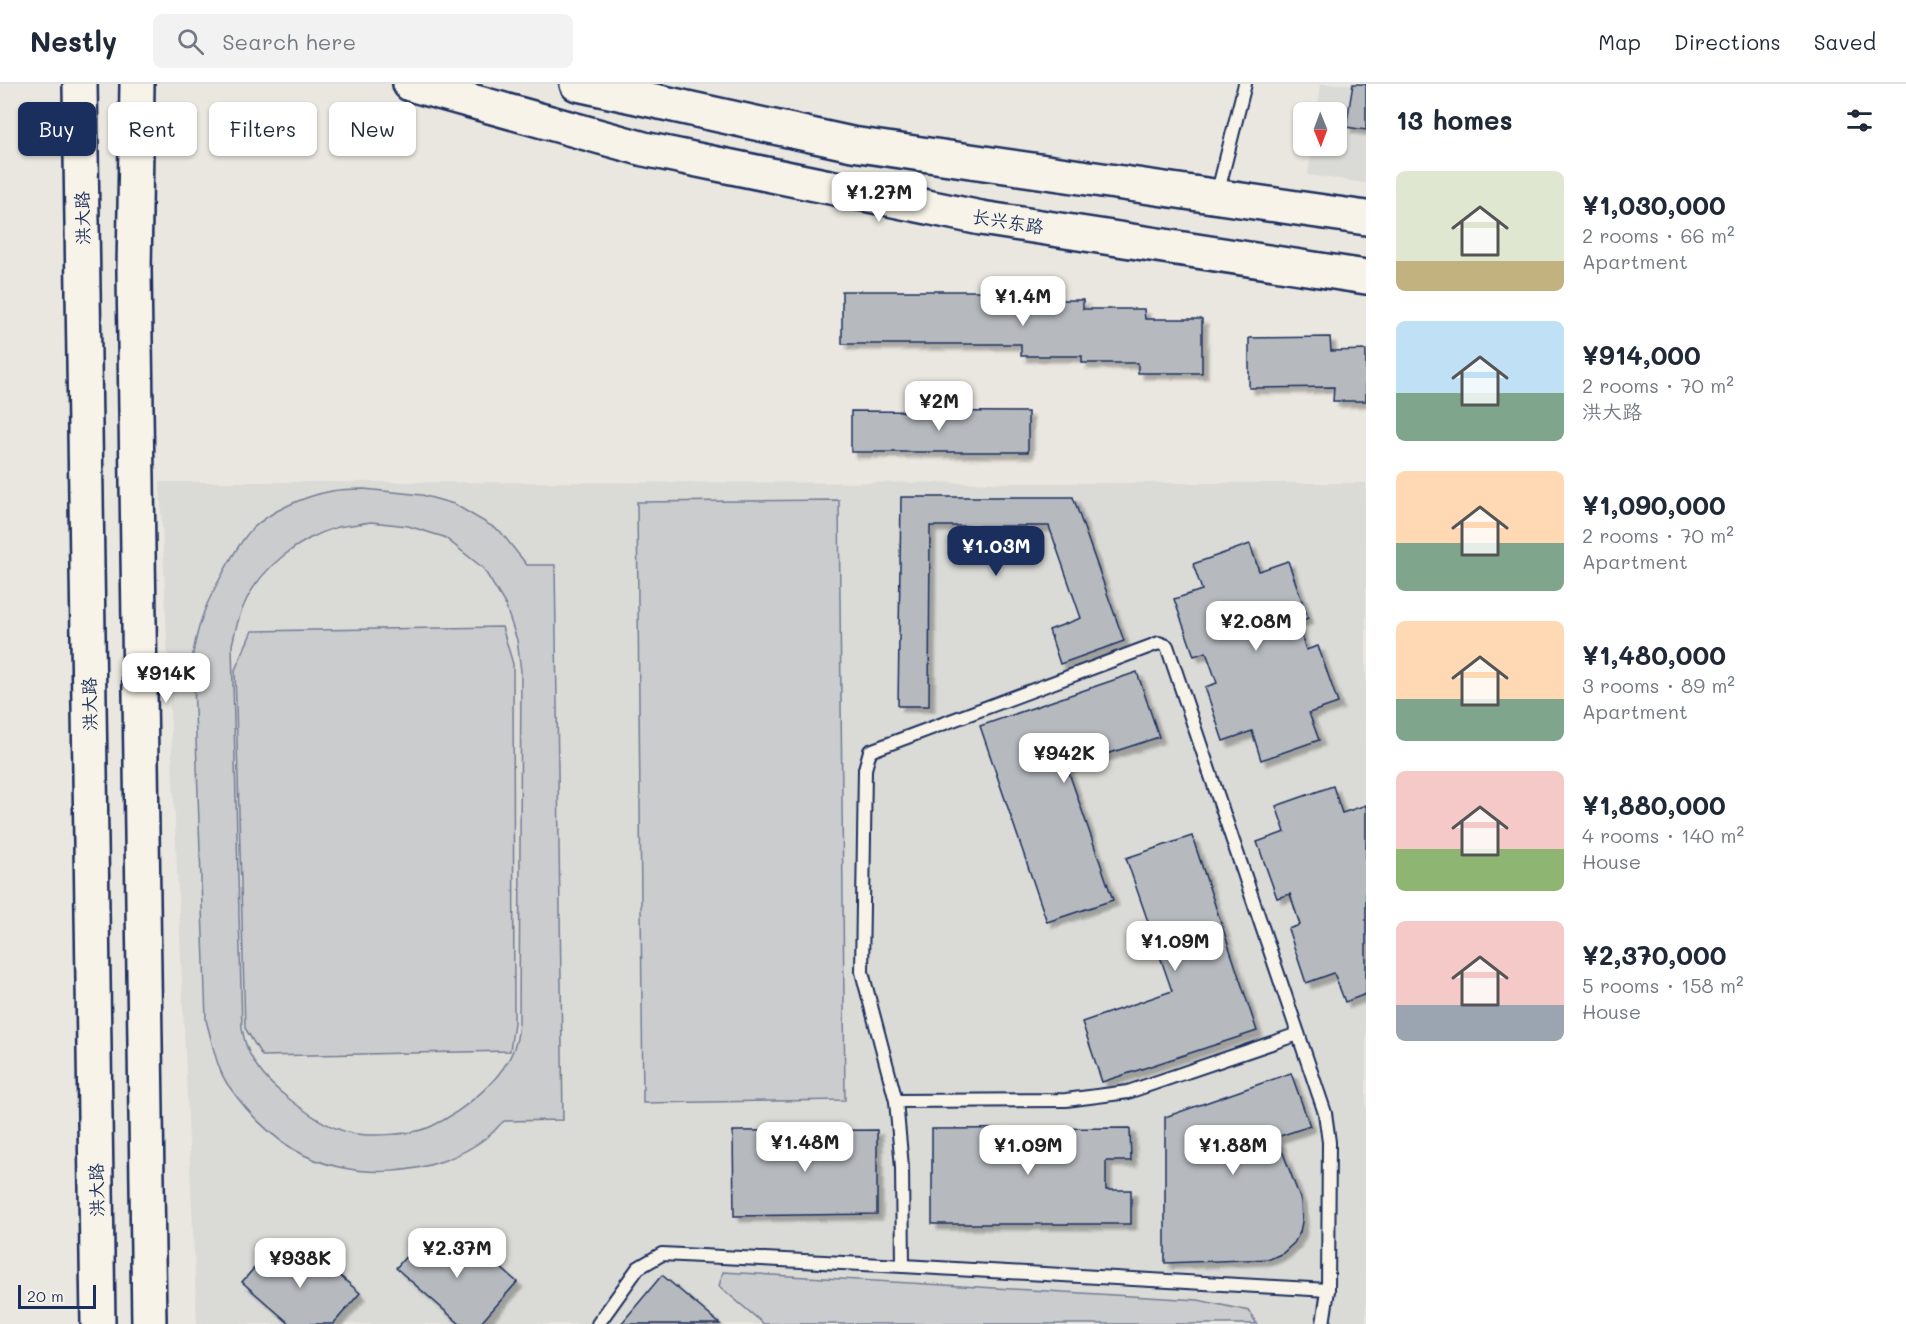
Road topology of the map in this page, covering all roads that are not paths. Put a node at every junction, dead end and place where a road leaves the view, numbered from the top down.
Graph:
1 (80, 84) edge
2 (137, 84) edge
3 (410, 84) edge
4 (577, 84) edge
5 (1245, 84) edge
6 (1217, 197) junction
7 (1366, 218) edge
8 (1366, 277) edge
9 (1298, 1034) junction
10 (896, 1101) junction
11 (903, 1266) junction
12 (1328, 1290) junction
13 (98, 1324) edge
14 (149, 1324) edge
15 (598, 1324) edge
16 (1323, 1324) edge

1 - 13 main road, 洪大路
2 - 14 main road
3 - 8 main road, 长兴东路
4 - 6 main road
5 - 6 lane
6 - 7 main road
9 - 10 lane
9 - 10 lane
9 - 12 lane
10 - 11 lane
11 - 12 lane
11 - 15 lane
12 - 16 lane

